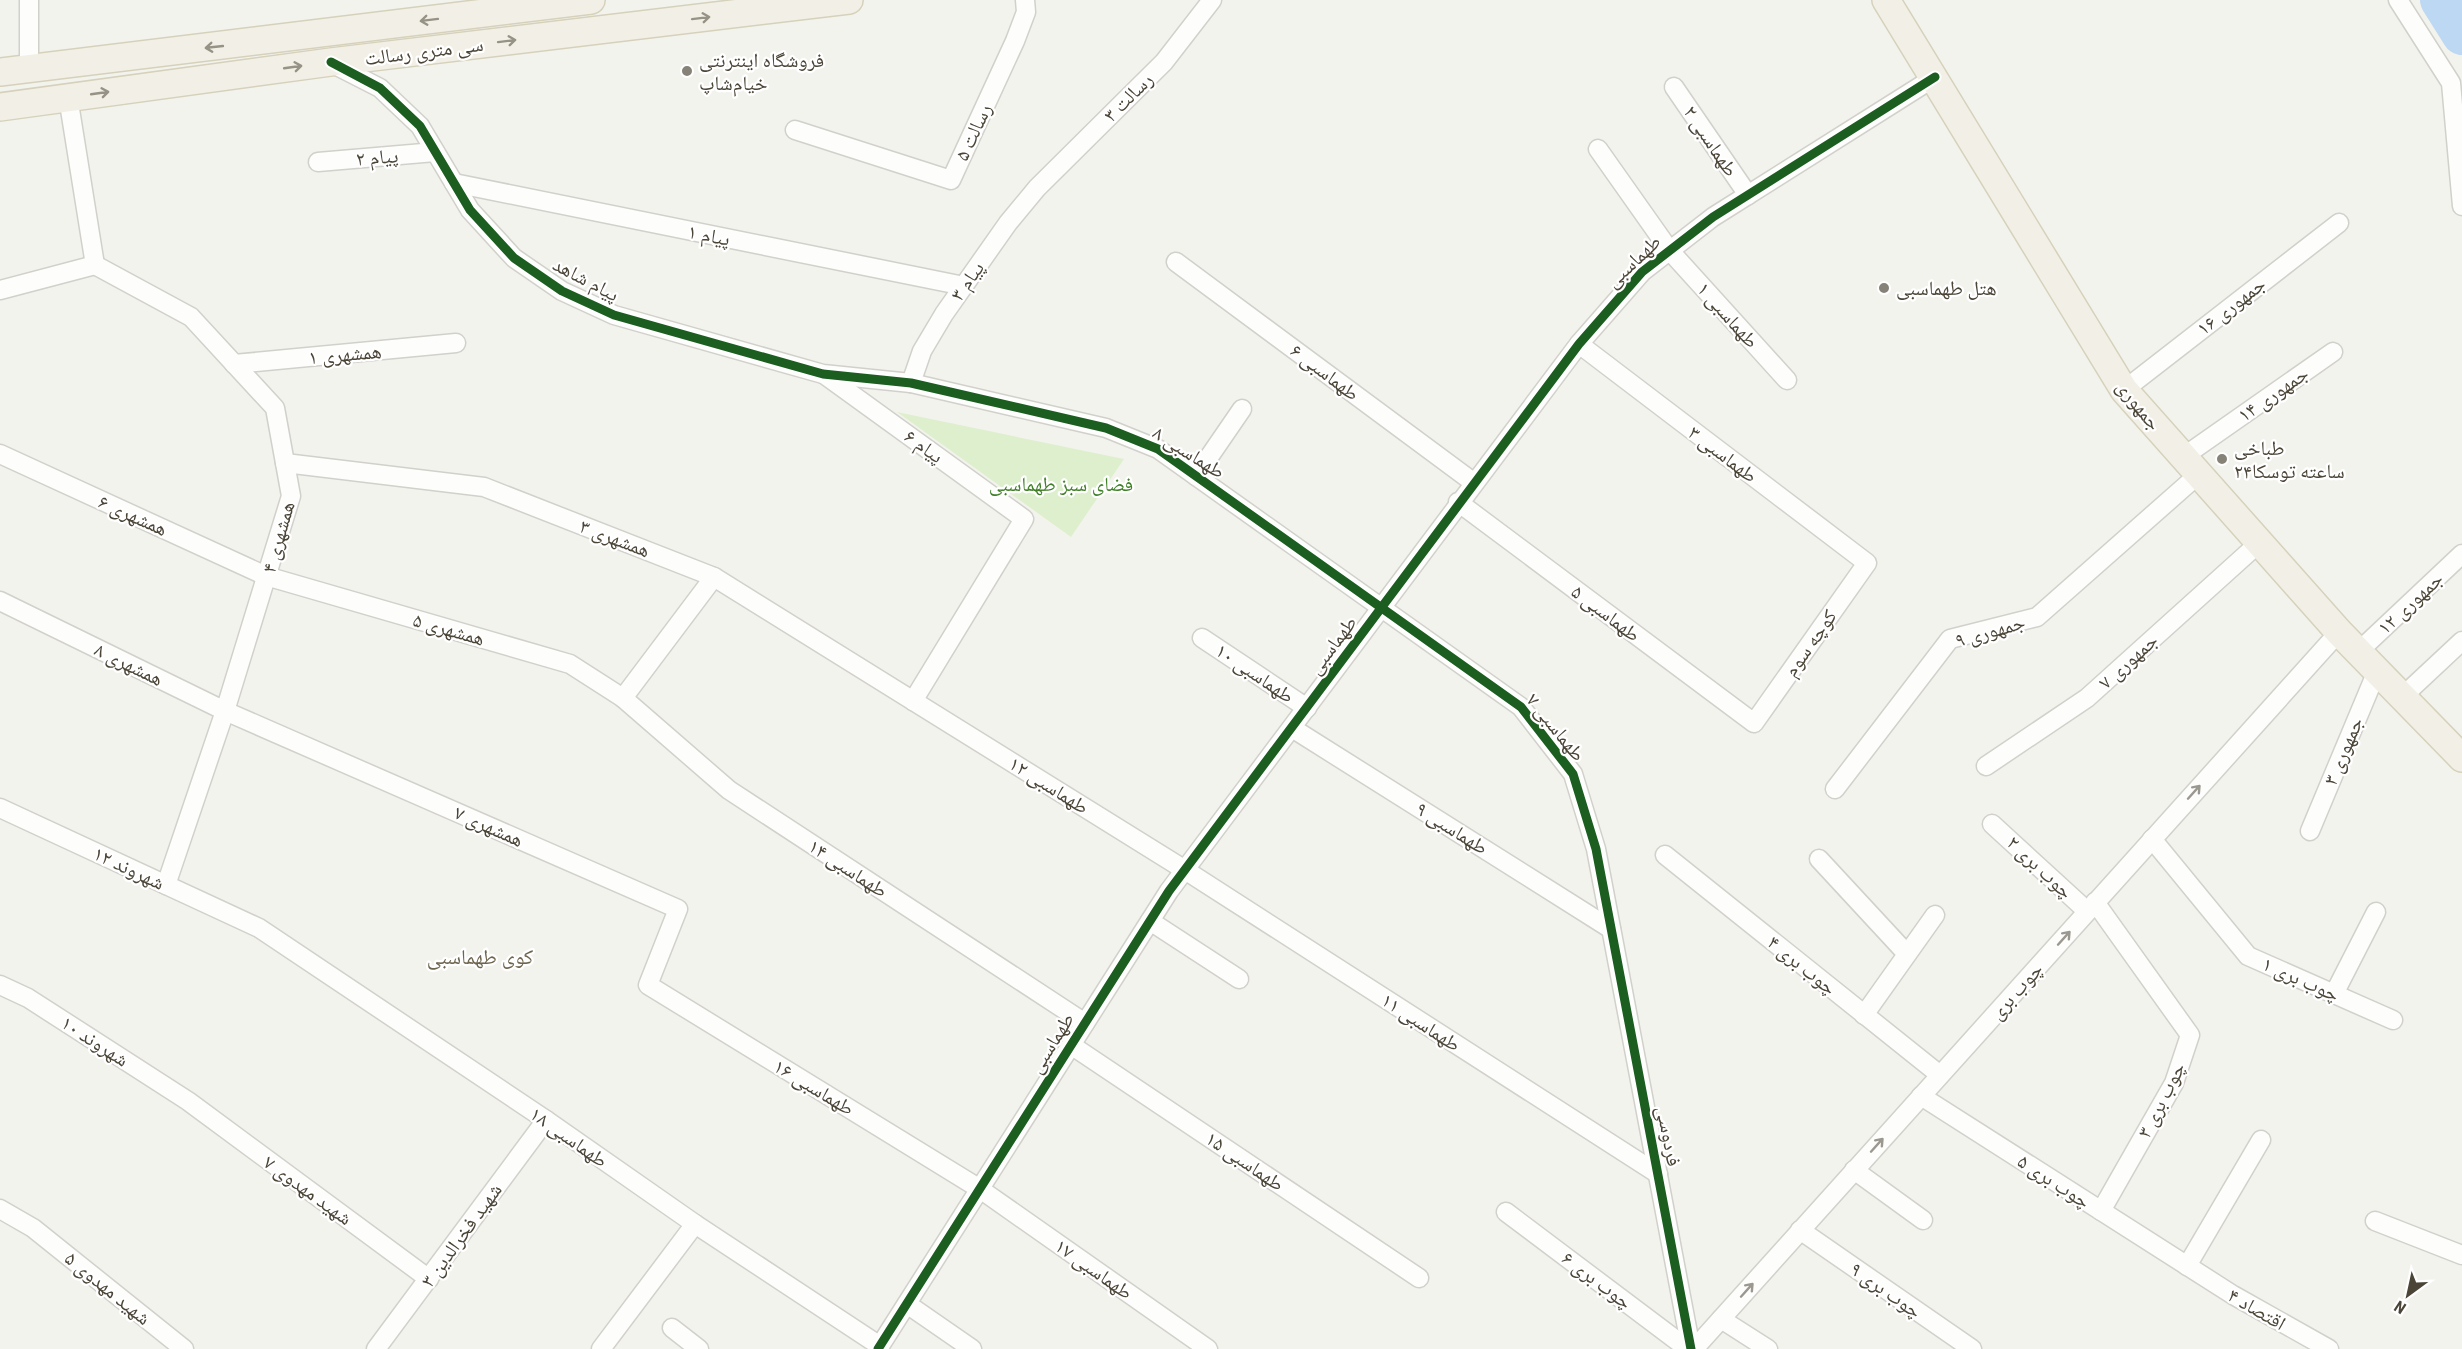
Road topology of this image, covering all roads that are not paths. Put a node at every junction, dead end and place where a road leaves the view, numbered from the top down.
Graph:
1 (29, 0) edge
2 (591, 0) edge
3 (849, 0) edge
4 (1025, 0) edge
5 (1212, 0) edge
6 (1886, 0) edge
7 (2398, 0) edge
8 (331, 62) junction
9 (28, 68) junction
10 (0, 72) edge
11 (1935, 77) junction
12 (1674, 87) dead end
13 (69, 98) junction
14 (0, 107) edge
15 (795, 130) dead end
16 (1598, 149) dead end
17 (435, 152) junction
18 (318, 162) dead end
19 (454, 183) junction
20 (1037, 188) joint
21 (1748, 195) junction
22 (2462, 206) edge
23 (2339, 223) dead end
24 (1670, 251) junction
25 (1176, 262) dead end
26 (95, 265) junction
27 (964, 286) junction
28 (0, 290) edge
29 (456, 343) dead end
30 (1579, 344) junction
31 (2333, 352) dead end
32 (234, 364) junction
33 (823, 374) junction
34 (1787, 380) dead end
35 (911, 383) junction
36 (2124, 390) junction
37 (1242, 409) dead end
38 (0, 454) edge
39 (285, 463) junction
40 (2191, 466) junction
41 (1196, 476) junction
42 (1473, 482) junction
43 (1458, 502) junction
44 (2259, 543) junction
45 (2462, 554) edge
46 (1867, 563) joint
47 (267, 576) junction
48 (714, 577) junction
49 (0, 601) edge
50 (1383, 608) junction
51 (2339, 632) junction
52 (1202, 638) dead end
53 (2462, 641) edge
54 (2367, 661) junction
55 (2402, 697) junction
56 (623, 698) junction
57 (913, 701) junction
58 (1307, 708) junction
59 (225, 711) junction
60 (1754, 723) joint
61 (1292, 728) junction
62 (2460, 753) edge
63 (1986, 766) dead end
64 (1835, 789) dead end
65 (0, 808) edge
66 (1992, 824) dead end
67 (2310, 831) dead end
68 (2152, 839) junction
69 (1665, 855) dead end
70 (1819, 859) dead end
71 (1185, 870) junction
72 (166, 885) junction
73 (2092, 907) junction
74 (2376, 912) dead end
75 (1935, 915) dead end
76 (1150, 921) junction
77 (259, 928) joint
78 (1611, 929) junction
79 (1907, 954) junction
80 (1239, 979) dead end
81 (0, 985) edge
82 (648, 985) joint
83 (2334, 994) junction
84 (1864, 1015) junction
85 (2393, 1020) dead end
86 (1085, 1023) junction
87 (1071, 1045) junction
88 (1940, 1076) junction
89 (1921, 1096) junction
90 (188, 1101) joint
91 (546, 1120) junction
92 (2261, 1140) dead end
93 (1854, 1170) junction
94 (1658, 1174) junction
95 (980, 1189) junction
96 (0, 1209) edge
97 (2101, 1211) junction
98 (1506, 1212) dead end
99 (1923, 1220) dead end
100 (2375, 1221) dead end
101 (695, 1224) junction
102 (1800, 1230) junction
103 (2462, 1255) edge
104 (2187, 1266) junction
105 (429, 1278) junction
106 (1419, 1278) dead end
107 (907, 1304) junction
108 (1721, 1319) junction
109 (672, 1328) dead end
110 (879, 1347) edge
111 (184, 1349) edge
112 (376, 1349) edge
113 (601, 1349) edge
114 (699, 1349) edge
115 (972, 1349) edge
116 (1208, 1349) edge
117 (1691, 1349) edge
118 (1768, 1349) edge
119 (1972, 1349) edge
120 (2329, 1349) edge

1 - 9 street
2 -> 9 main road, سی متری رسالت
8 -> 3 main road, سی متری رسالت
4 - 15 street, ۵ رسالت
5 - 20 street, ۳ رسالت
6 - 11 main road, جمهوری
7 - 22 street
13 -> 8 main road, سی متری رسالت
8 - 17 street, پیام شاهد
9 - 10 main road, سی متری رسالت
11 - 21 street, طهماسبی
11 - 36 main road, جمهوری
12 - 21 street, ۲ طهماسبی
13 - 14 main road, سی متری رسالت
13 - 26 street
16 - 24 street, ۱ طهماسبی
17 - 18 street, ۲ پیام
17 - 19 street, پیام شاهد
19 - 27 street, ۱ پیام
19 - 33 street, پیام شاهد
20 - 27 street, ۳ پیام
21 - 24 street, طهماسبی
23 - 36 street, ۱۶ جمهوری
24 - 30 street, طهماسبی
24 - 34 street, ۱ طهماسبی
25 - 42 street, ۶ طهماسبی
26 - 28 street
26 - 32 street, همشهری ۴
27 - 35 street, ۳ پیام
29 - 32 street, ۱ همشهری
30 - 42 street, طهماسبی
30 - 46 street, ۳ طهماسبی
31 - 40 street, ۱۴ جمهوری
32 - 39 street, همشهری ۴
33 - 35 street, پیام شاهد
33 - 57 street, ۶ پیام
35 - 41 street, ۸ طهماسبی
36 - 40 main road, جمهوری
37 - 41 street
38 - 47 street, ۶ همشهری
39 - 47 street, همشهری ۴
39 - 48 street, ۳ همشهری
40 - 44 main road, جمهوری
40 - 64 street, ۹ جمهوری
41 - 50 street, ۸ طهماسبی
42 - 43 street, طهماسبی
43 - 50 street, طهماسبی
43 - 60 street, ۵ طهماسبی
44 - 51 main road, جمهوری
44 - 63 street, ۷ جمهوری
45 - 54 street, ۱۲ جمهوری
46 - 60 street, کوچه سوم
47 - 56 street, ۵ همشهری
47 - 59 street, همشهری ۴
48 - 56 street
48 - 57 street, ۳ همشهری
49 - 59 street, ۸ همشهری
50 - 58 street, طهماسبی
50 - 78 street, ۷ طهماسبی
51 - 54 main road, جمهوری
68 -> 51 street, چوب بری
52 - 58 street, ۱۰ طهماسبی
53 - 55 street
54 - 55 main road, جمهوری
54 - 67 street, ۳ جمهوری
55 - 62 main road, جمهوری
56 - 86 street, ۱۴ طهماسبی
57 - 71 street, ۱۲ طهماسبی
58 - 61 street, طهماسبی
59 - 72 street, همشهری ۴
59 - 82 street, ۷ همشهری
61 - 71 street, طهماسبی
61 - 78 street, ۹ طهماسبی
65 - 72 street, شهروند ۱۲
66 - 73 street, ۲ چوب بری
68 - 73 street, چوب بری
68 - 83 street, ۱ چوب بری
69 - 84 street, ۴ چوب بری
70 - 79 street
71 - 76 street, طهماسبی
71 - 94 street, ۱۱ طهماسبی
72 - 77 street, شهروند ۱۲
88 -> 73 street, چوب بری
73 - 97 street, ۳ چوب بری
74 - 83 street
75 - 79 street
76 - 80 street
76 - 86 street, طهماسبی
77 - 91 street, ۱۸ طهماسبی
78 - 94 street, فردوسی
79 - 84 street
81 - 90 street, شهروند ۱۰
82 - 95 street, ۱۶ طهماسبی
83 - 85 street, ۱ چوب بری
84 - 88 street, ۴ چوب بری
86 - 87 street, طهماسبی
87 - 95 street, طهماسبی
87 - 106 street, ۱۵ طهماسبی
88 - 89 street, چوب بری
93 -> 89 street, چوب بری
89 - 97 street, ۵ چوب بری
90 - 105 street, ۷ شهید مهدوی
91 - 101 street, ۱۸ طهماسبی
91 - 105 street, ۳ شهید فخرالدین
92 - 104 street
93 - 99 street
93 - 102 street, چوب بری
94 - 117 street, فردوسی
95 - 107 street, طهماسبی
95 - 116 street, ۱۷ طهماسبی
96 - 111 street, ۵ شهید مهدوی
97 - 104 street, ۵ چوب بری
98 - 117 street, ۶ چوب بری
100 - 103 street
101 - 110 street, ۱۸ طهماسبی
101 - 113 street
108 -> 102 street, چوب بری
102 - 119 street, ۹ چوب بری
104 - 120 street, ۴ اقتصاد
105 - 112 street, ۳ شهید فخرالدین
107 - 110 street, طهماسبی
107 - 115 street
108 - 117 street, چوب بری
108 - 118 street
109 - 114 street

